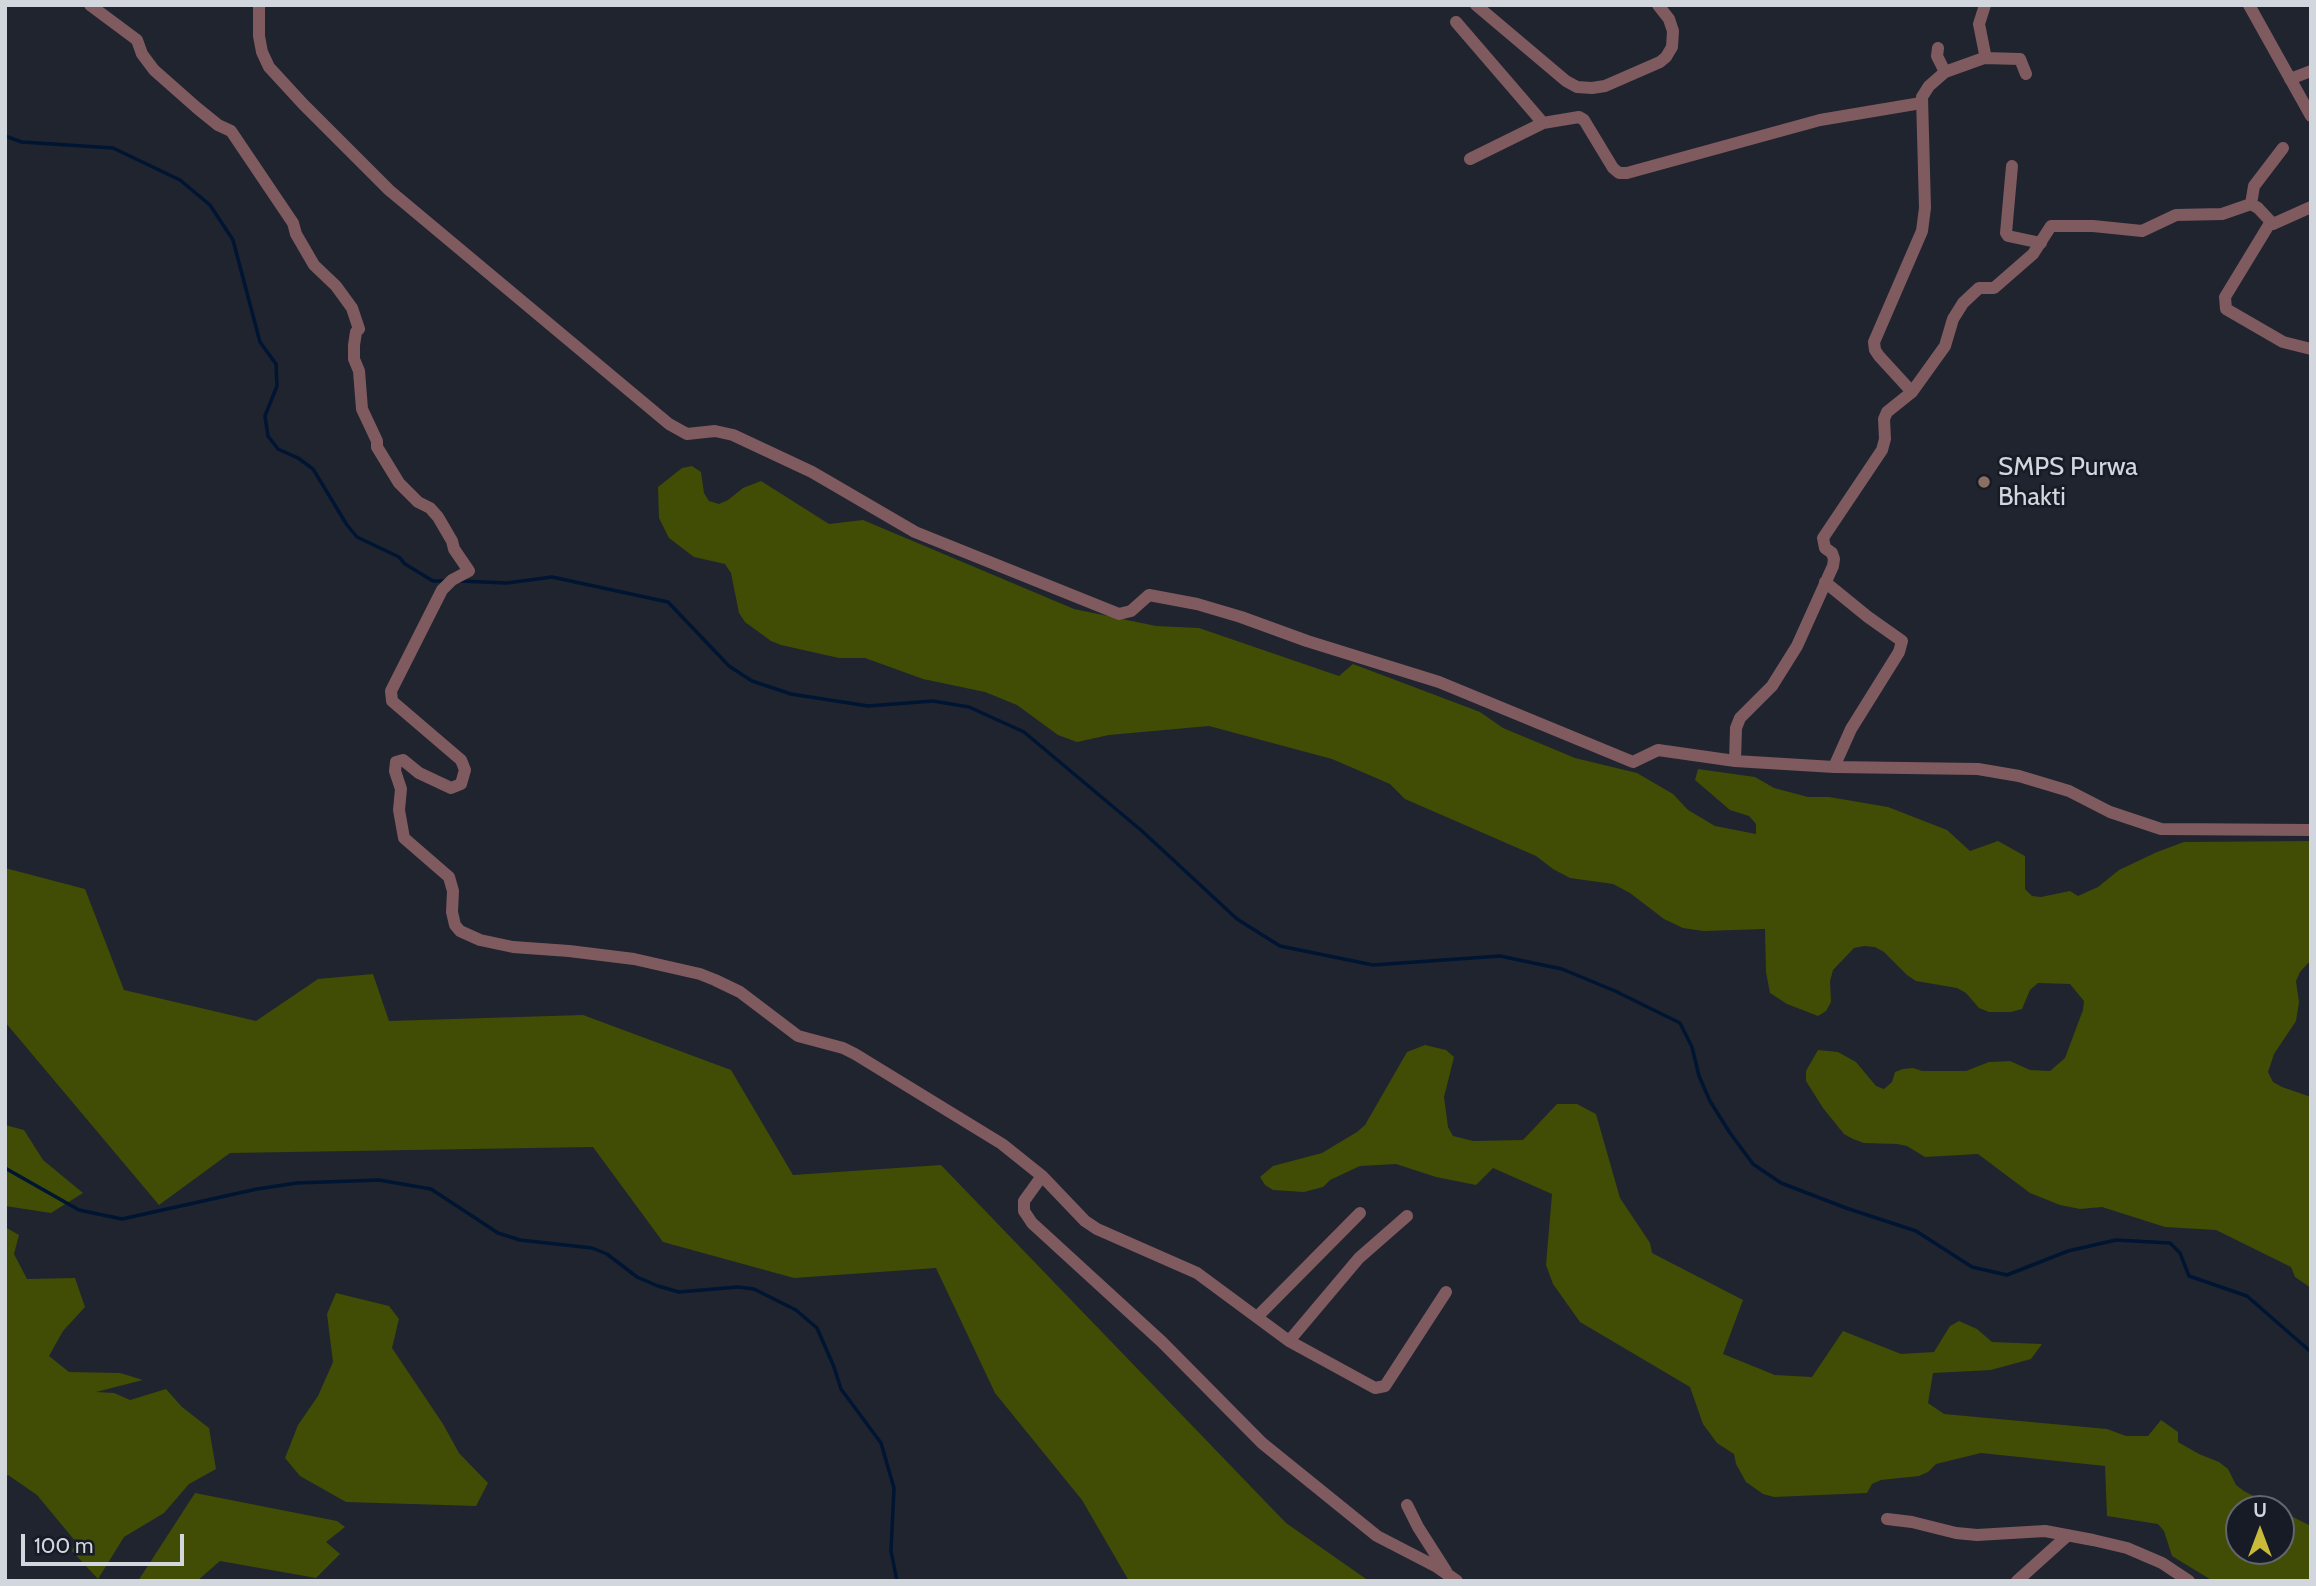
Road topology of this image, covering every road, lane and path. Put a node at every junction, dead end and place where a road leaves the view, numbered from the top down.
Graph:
1 (90, 5) edge
2 (259, 5) edge
3 (1476, 5) edge
4 (1658, 5) edge
5 (1985, 5) edge
6 (2249, 5) edge
7 (1456, 22) dead end
8 (1938, 48) dead end
9 (1984, 58) junction
10 (2311, 71) edge
11 (1945, 72) junction
12 (2026, 74) dead end
13 (2290, 79) junction
14 (1921, 103) junction
15 (2311, 116) edge
16 (1543, 123) junction
17 (2283, 148) dead end
18 (1470, 159) dead end
19 (2012, 166) dead end
20 (2251, 204) junction
21 (2311, 207) edge
22 (2270, 223) junction
23 (2041, 243) junction
24 (2311, 349) edge
25 (1912, 392) junction
26 (1825, 582) junction
27 (1735, 761) junction
28 (1834, 768) junction
29 (2311, 830) edge
30 (1042, 1176) junction
31 (1360, 1213) dead end
32 (1406, 1216) dead end
33 (1446, 1292) dead end
34 (1258, 1316) junction
35 (1289, 1341) junction
36 (1407, 1505) dead end
37 (1887, 1519) dead end
38 (2067, 1536) junction
39 (1452, 1577) edge
40 (2017, 1581) edge
41 (2189, 1581) edge

1 - 30 street
2 - 27 street
3 - 4 street
5 - 9 street
6 - 13 street
7 - 16 street
8 - 11 street
9 - 11 street
9 - 12 street
10 - 13 street
11 - 14 street
13 - 15 street
14 - 16 street
14 - 25 street
16 - 18 street
17 - 20 street
19 - 23 street
20 - 22 street
20 - 23 street
21 - 22 street
22 - 24 street
23 - 25 street
25 - 26 street
26 - 27 street
26 - 28 street
27 - 28 street
28 - 29 street
30 - 34 street
30 - 39 street
31 - 34 street
32 - 35 street
33 - 35 street
34 - 35 street
36 - 39 street
37 - 38 street
38 - 40 street
38 - 41 street

